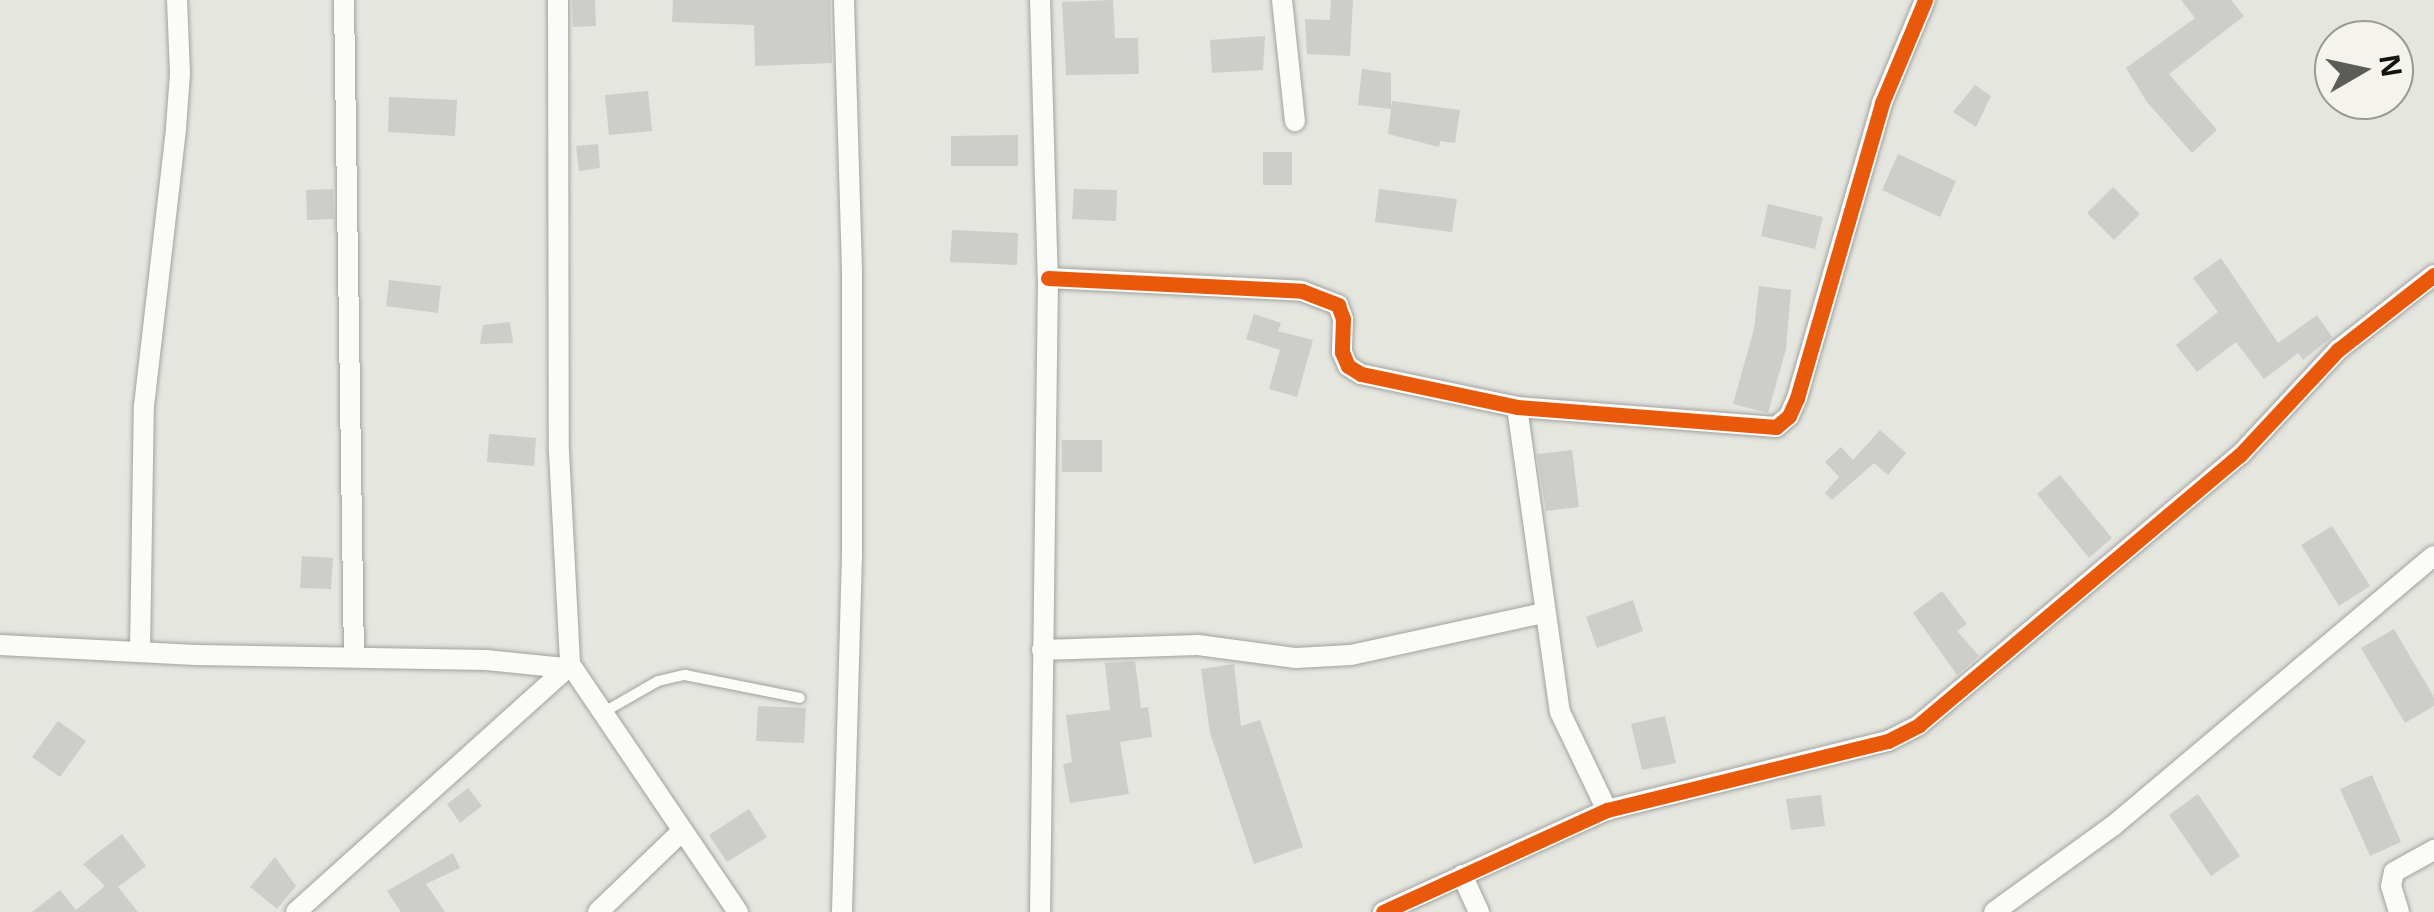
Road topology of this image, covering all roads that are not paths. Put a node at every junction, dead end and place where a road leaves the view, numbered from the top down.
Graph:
1 (176, 0) edge
2 (344, 0) edge
3 (558, 0) edge
4 (844, 0) edge
5 (1040, 0) edge
6 (1282, 0) edge
7 (1925, 0) edge
8 (1295, 121) dead end
9 (2434, 274) edge
10 (1048, 278) junction
11 (1516, 407) junction
12 (2434, 558) edge
13 (1542, 613) junction
14 (0, 645) edge
15 (1042, 650) junction
16 (140, 651) junction
17 (354, 656) junction
18 (568, 666) junction
19 (800, 698) dead end
20 (604, 712) junction
21 (1607, 810) junction
22 (681, 832) junction
23 (2434, 850) edge
24 (1462, 875) junction
25 (296, 912) edge
26 (598, 912) edge
27 (738, 912) edge
28 (842, 912) edge
29 (1040, 912) edge
30 (1383, 912) edge
31 (1479, 912) edge
32 (1994, 912) edge
33 (2399, 912) edge

1 - 16 street
2 - 17 street
3 - 18 street
4 - 28 street
5 - 10 street
6 - 8 street
7 - 11 street
9 - 21 street
10 - 11 street
10 - 15 street
11 - 13 street
12 - 32 street
13 - 15 street
13 - 21 street
14 - 16 street
15 - 29 street
16 - 17 street
17 - 18 street
18 - 20 street
18 - 25 street
19 - 20 lane
20 - 22 street
21 - 24 street
22 - 26 street
22 - 27 street
23 - 33 street
24 - 30 street
24 - 31 street

